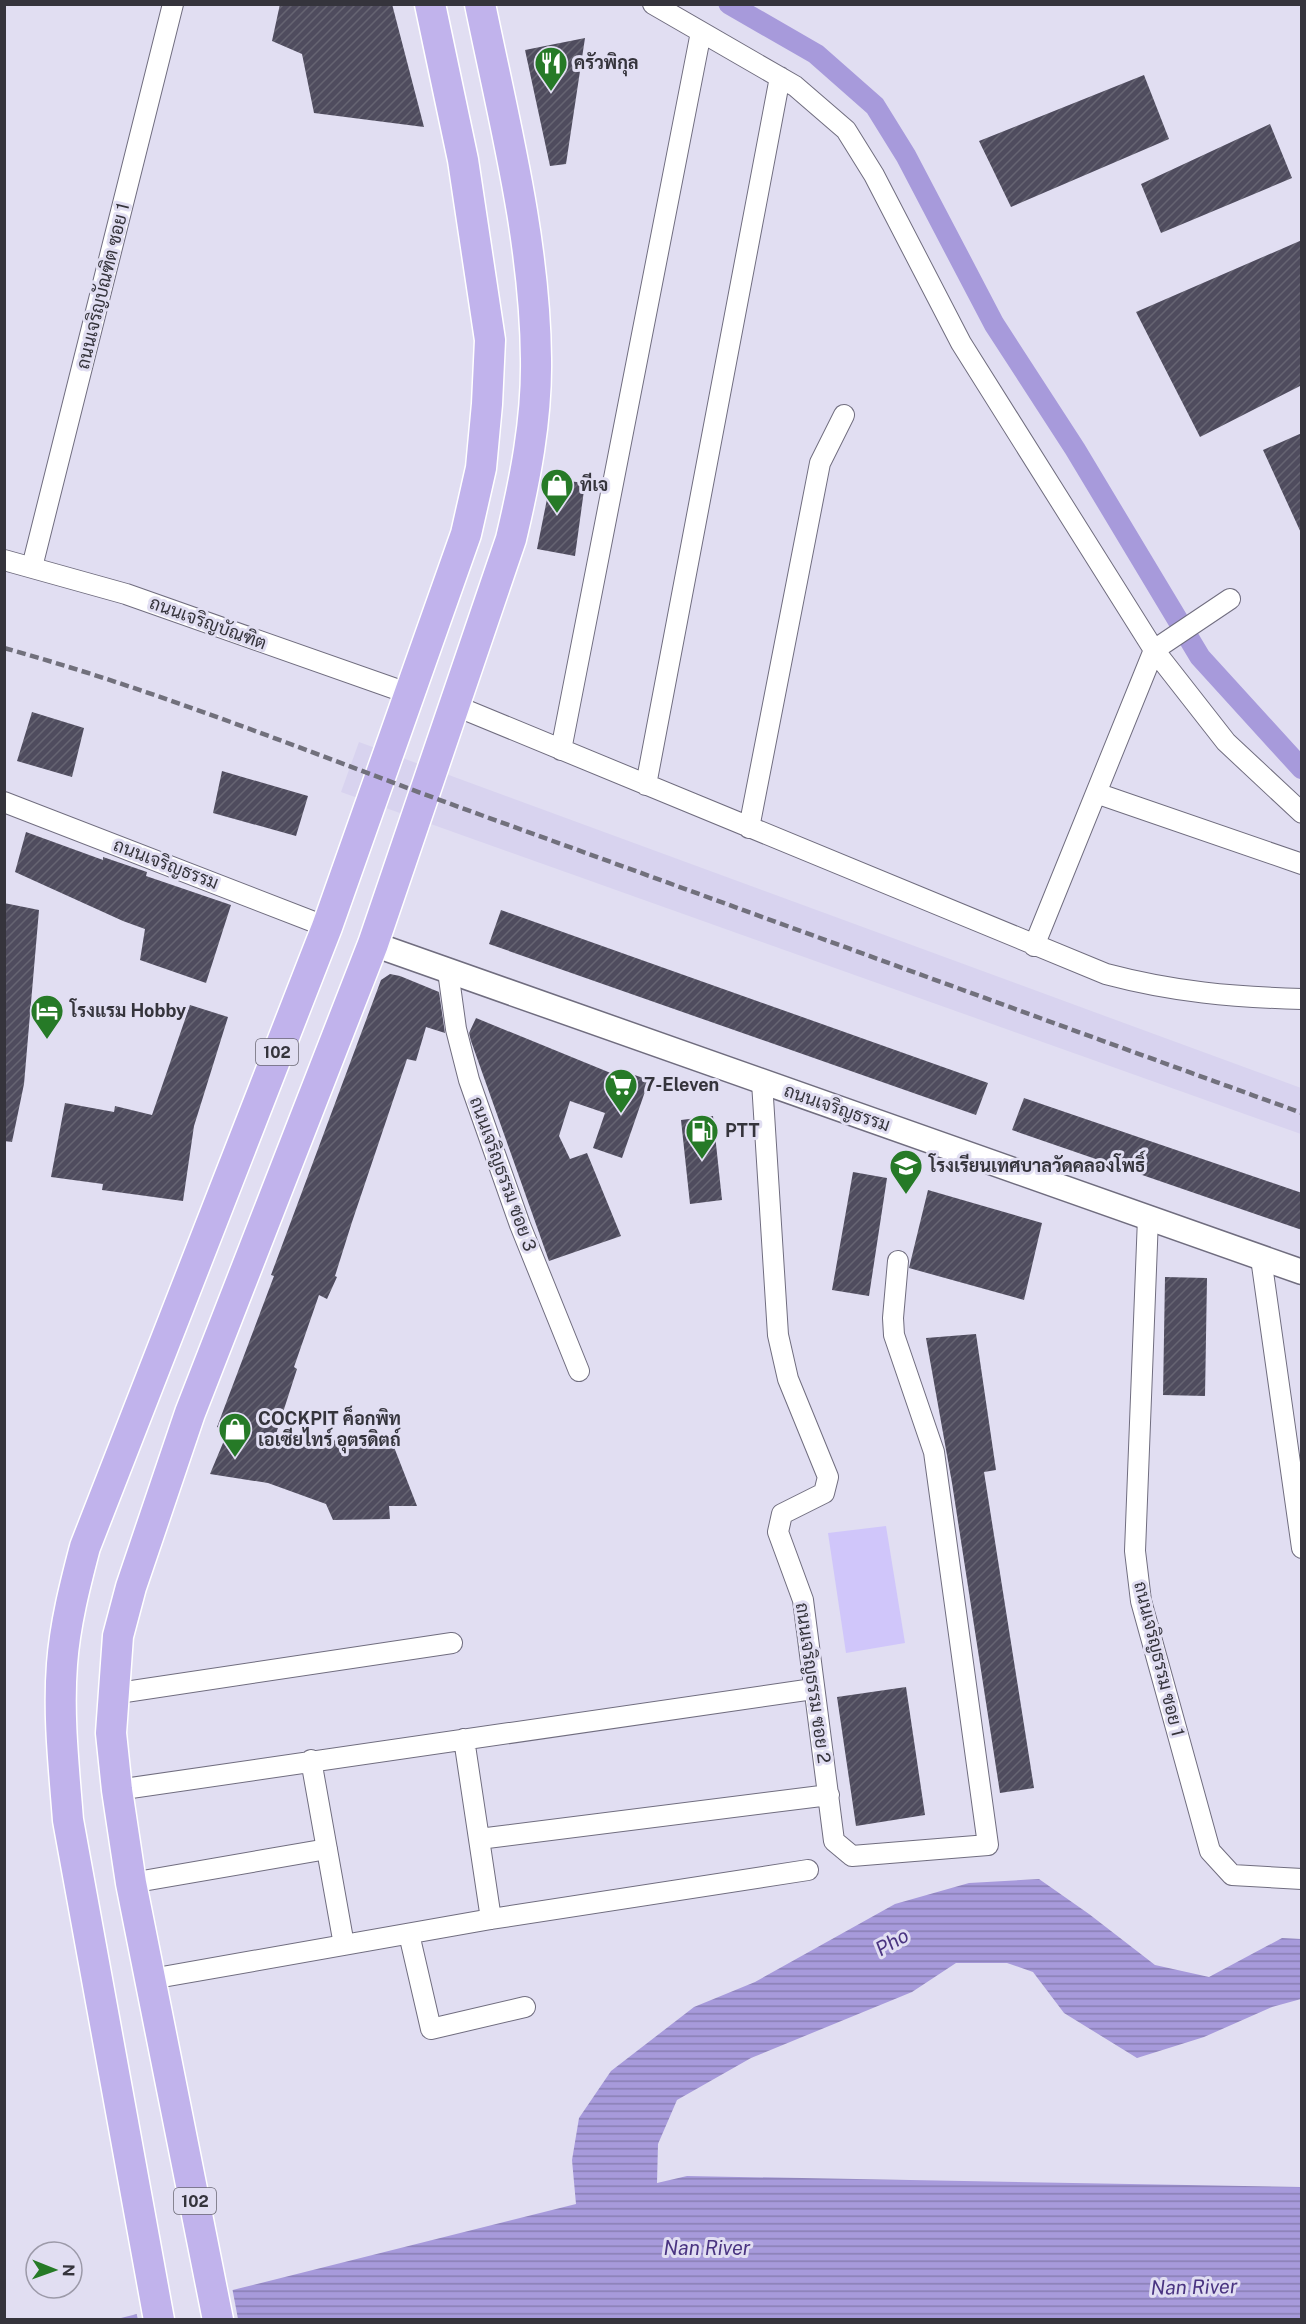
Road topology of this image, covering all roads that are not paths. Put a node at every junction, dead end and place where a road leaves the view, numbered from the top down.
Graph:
1 (172, 4) edge
2 (430, 4) edge
3 (480, 4) edge
4 (653, 4) edge
5 (701, 32) junction
6 (780, 77) junction
7 (511, 151) junction
8 (463, 160) junction
9 (844, 414) dead end
10 (4, 560) edge
11 (32, 567) junction
12 (1230, 599) dead end
13 (1154, 650) junction
14 (456, 706) junction
15 (405, 707) junction
16 (446, 736) junction
17 (561, 750) junction
18 (646, 785) junction
19 (1096, 793) junction
20 (4, 802) edge
21 (1302, 813) edge
22 (749, 828) junction
23 (1302, 864) edge
24 (327, 927) junction
25 (373, 944) junction
26 (1034, 946) junction
27 (448, 971) junction
28 (1302, 999) edge
29 (762, 1082) junction
30 (1148, 1218) junction
31 (1261, 1258) junction
32 (898, 1261) dead end
33 (1302, 1272) edge
34 (579, 1371) dead end
35 (143, 1394) junction
36 (190, 1413) junction
37 (1302, 1548) edge
38 (452, 1643) dead end
39 (813, 1689) junction
40 (112, 1694) junction
41 (464, 1738) junction
42 (311, 1760) junction
43 (117, 1790) junction
44 (829, 1795) junction
45 (479, 1839) junction
46 (327, 1849) junction
47 (808, 1870) dead end
48 (1302, 1879) edge
49 (131, 1883) junction
50 (491, 1919) junction
51 (409, 1934) junction
52 (344, 1946) junction
53 (151, 1978) junction
54 (525, 2007) dead end
55 (159, 2319) edge
56 (218, 2319) edge

1 - 11 street, ถนนเจริญบัณฑิต ซอย 1
2 - 8 main road, 102
3 - 7 main road, 102
4 - 5 street
5 - 6 street
5 - 17 street
6 - 13 street
6 - 18 street
7 - 8 main road
7 - 14 main road, 102
8 - 15 main road, 102
9 - 22 street
10 - 11 street, ถนนเจริญบัณฑิต
11 - 15 street, ถนนเจริญบัณฑิต
12 - 13 street
13 - 19 street
13 - 21 street
14 - 16 main road, 102
14 - 17 street
15 - 16 main road
15 - 24 main road, 102
16 - 25 main road, 102
17 - 18 street
18 - 22 street
19 - 23 street
19 - 26 street
20 - 24 street, ถนนเจริญธรรม
22 - 26 street
24 - 25 main road
24 - 35 main road, 102
25 - 27 street, ถนนเจริญธรรม
25 - 36 main road, 102
26 - 28 street
27 - 29 street, ถนนเจริญธรรม
27 - 34 street, ถนนเจริญธรรม ซอย 3
29 - 30 street, ถนนเจริญธรรม
29 - 39 street, ถนนเจริญธรรม ซอย 2
30 - 31 street, ถนนเจริญธรรม
30 - 48 street, ถนนเจริญธรรม ซอย 1
31 - 33 street, ถนนเจริญธรรม
31 - 37 street
32 - 44 street, ถนนเจริญธรรม ซอย 2
35 - 36 main road
35 - 55 main road, 102
36 - 40 main road, 102
38 - 40 street
39 - 41 street
39 - 44 street, ถนนเจริญธรรม ซอย 2
40 - 43 main road, 102
41 - 42 street
41 - 45 street
42 - 43 street
42 - 46 street
43 - 49 main road, 102
44 - 45 street
45 - 50 street
46 - 49 street
46 - 52 street
47 - 50 street
49 - 53 main road, 102
50 - 51 street
51 - 52 street
51 - 54 street
52 - 53 street
53 - 56 main road, 102

